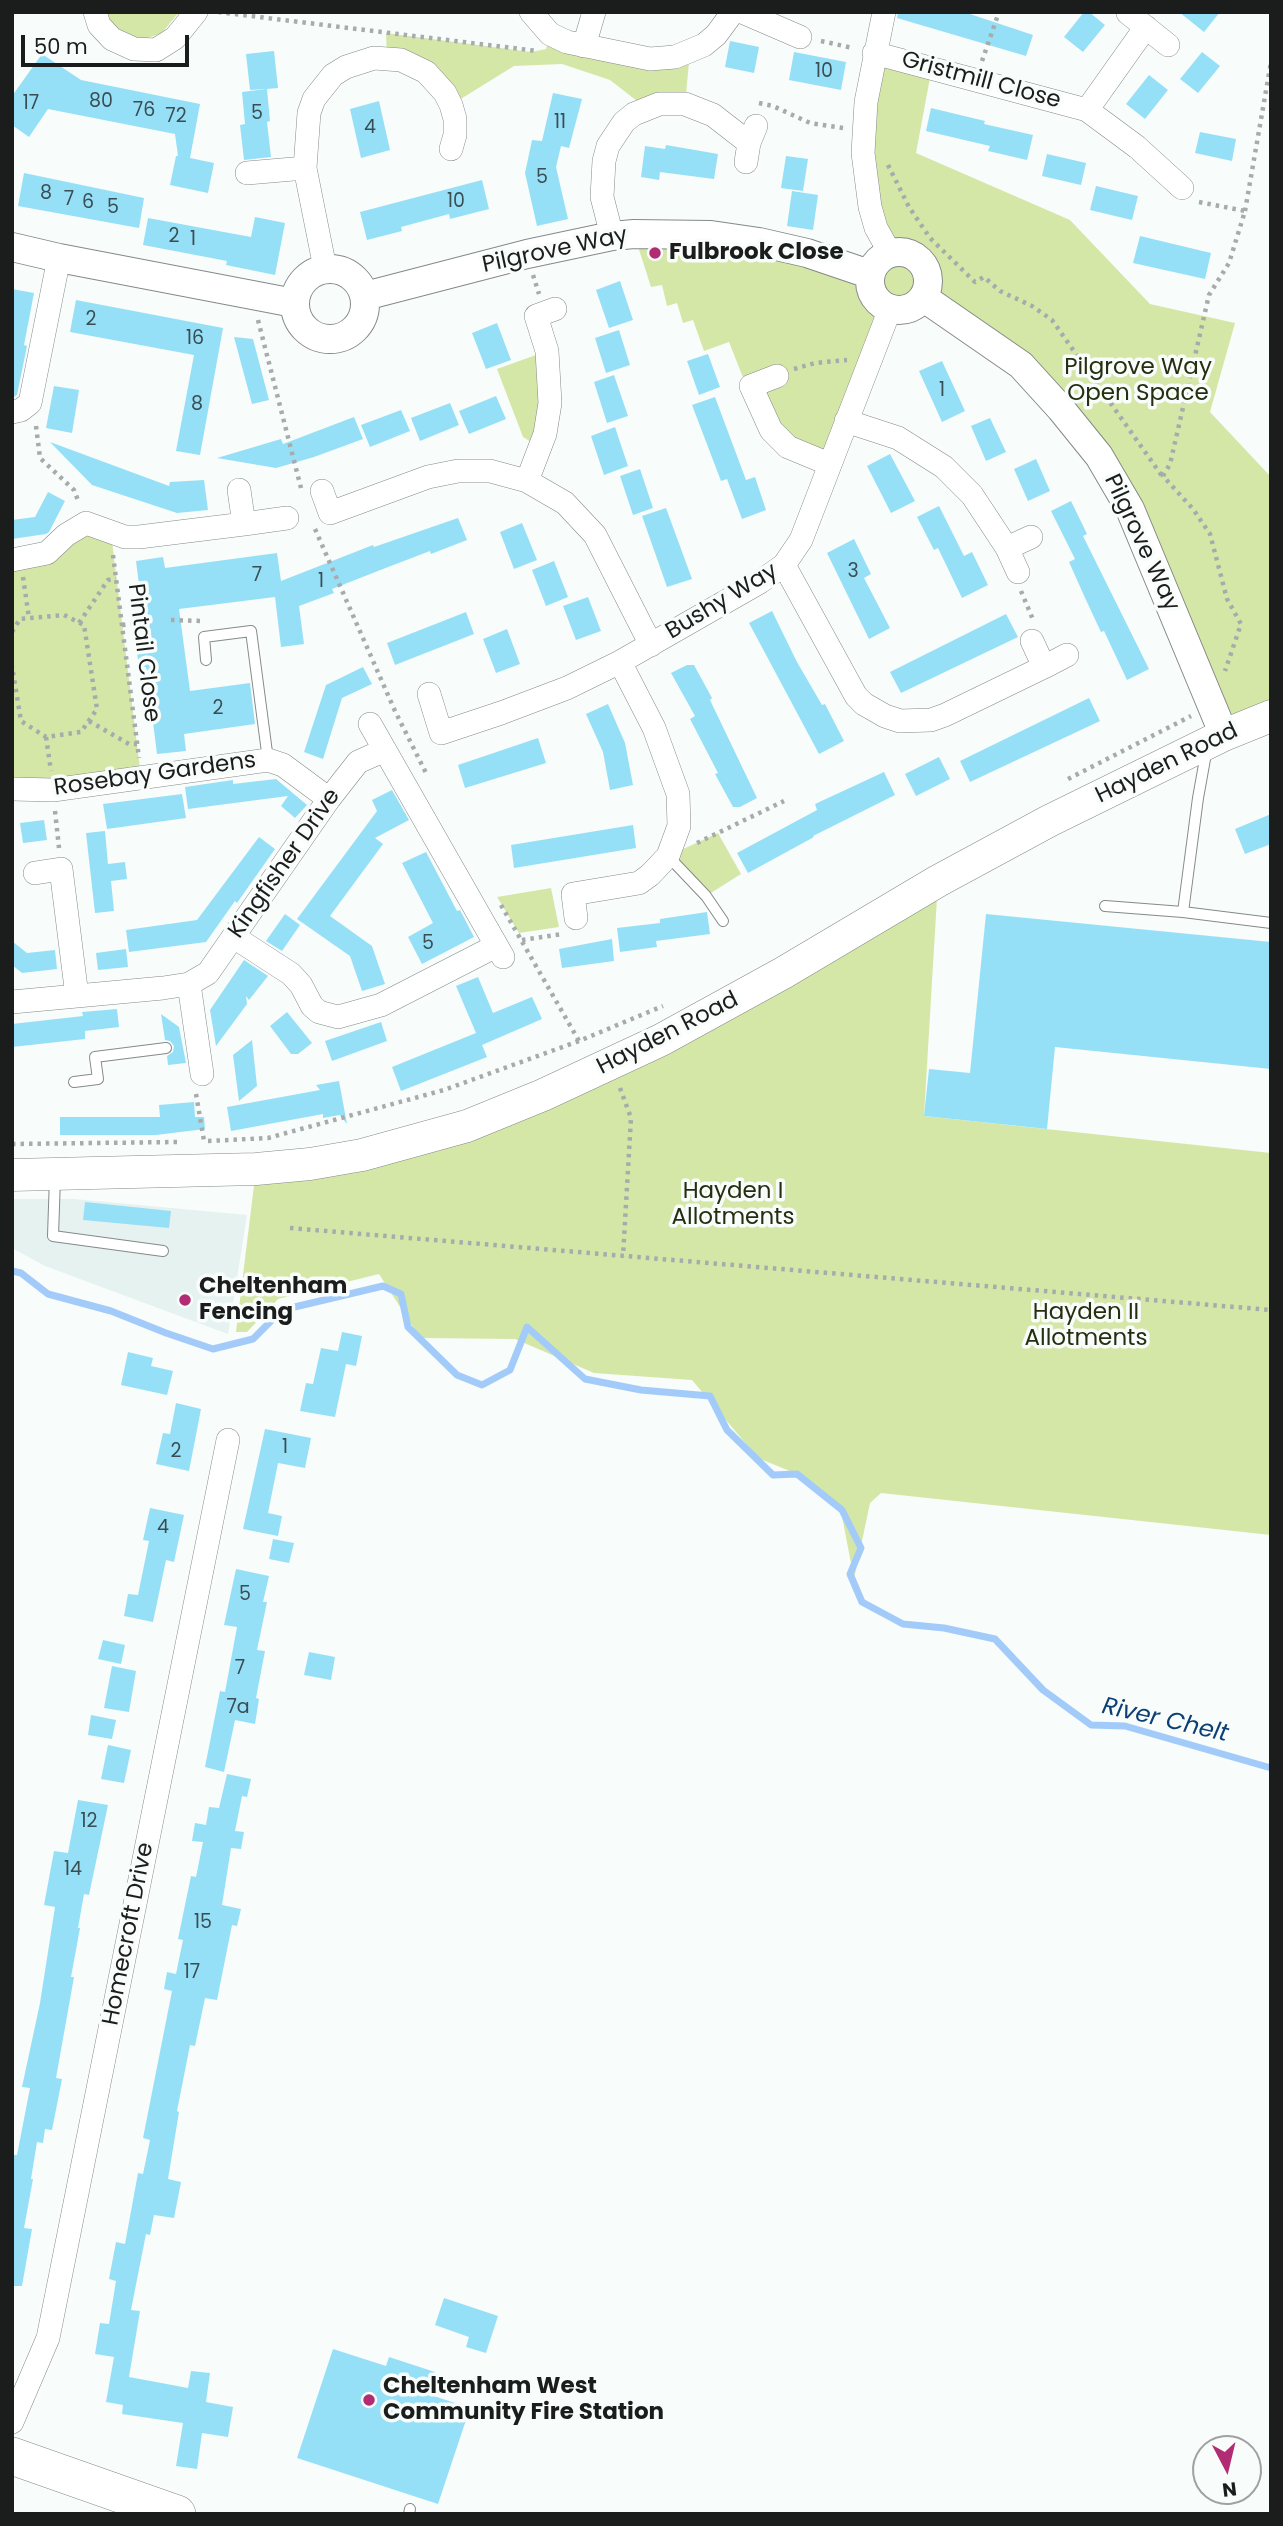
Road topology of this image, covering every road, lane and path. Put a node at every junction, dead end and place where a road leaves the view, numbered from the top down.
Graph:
1 (95, 12) edge
2 (196, 12) edge
3 (218, 12) edge
4 (531, 12) edge
5 (594, 12) edge
6 (733, 12) edge
7 (742, 12) edge
8 (884, 12) edge
9 (999, 12) edge
10 (1128, 13) edge
11 (1146, 27) junction
12 (550, 34) junction
13 (800, 37) joint
14 (1168, 45) dead end
15 (584, 46) junction
16 (874, 53) junction
17 (1271, 62) edge
18 (975, 78) junction
19 (1087, 110) junction
20 (864, 128) junction
21 (750, 134) joint
22 (451, 149) dead end
23 (884, 155) dead end
24 (304, 167) junction
25 (247, 173) dead end
26 (1182, 188) joint
27 (1245, 211) junction
28 (612, 236) junction
29 (12, 247) edge
30 (890, 253) junction
31 (527, 254) junction
32 (59, 258) junction
33 (325, 268) junction
34 (869, 274) junction
35 (251, 296) junction
36 (365, 296) junction
37 (924, 298) junction
38 (294, 303) junction
39 (890, 309) junction
40 (546, 312) joint
41 (869, 363) junction
42 (776, 376) joint
43 (16, 411) edge
44 (846, 421) junction
45 (829, 464) junction
46 (1163, 476) junction
47 (527, 481) junction
48 (239, 489) dead end
49 (312, 493) joint
50 (287, 518) dead end
51 (311, 519) dead end
52 (86, 523) junction
53 (244, 524) junction
54 (111, 533) junction
55 (1031, 537) dead end
56 (1007, 548) junction
57 (17, 559) edge
58 (784, 565) junction
59 (1018, 572) joint
60 (116, 579) junction
61 (29, 618) junction
62 (171, 620) dead end
63 (205, 621) dead end
64 (151, 622) dead end
65 (79, 623) junction
66 (122, 625) junction
67 (12, 632) edge
68 (1031, 641) joint
69 (651, 645) junction
70 (1067, 656) dead end
71 (206, 660) dead end
72 (620, 662) junction
73 (12, 666) edge
74 (1044, 667) junction
75 (13, 683) edge
76 (429, 694) dead end
77 (1213, 705) junction
78 (1271, 716) edge
79 (89, 721) junction
80 (370, 724) dead end
81 (46, 737) junction
82 (1216, 739) junction
83 (137, 744) junction
84 (385, 750) junction
85 (268, 760) junction
86 (428, 776) dead end
87 (141, 777) junction
88 (1067, 780) dead end
89 (12, 789) edge
90 (53, 790) junction
91 (329, 799) junction
92 (785, 802) dead end
93 (668, 856) junction
94 (61, 869) junction
95 (35, 873) dead end
96 (497, 897) dead end
97 (1105, 906) dead end
98 (1183, 912) junction
99 (576, 918) joint
100 (723, 921) dead end
101 (1271, 923) edge
102 (234, 937) junction
103 (522, 940) junction
104 (189, 984) junction
105 (76, 996) junction
106 (12, 1002) edge
107 (670, 1003) dead end
108 (579, 1041) junction
109 (166, 1048) dead end
110 (611, 1064) junction
111 (201, 1074) joint
112 (74, 1082) dead end
113 (190, 1142) dead end
114 (12, 1144) edge
115 (55, 1174) junction
116 (12, 1175) edge
117 (290, 1228) dead end
118 (163, 1251) dead end
119 (623, 1256) junction
120 (1271, 1310) edge
121 (228, 1440) dead end
122 (12, 2422) edge
123 (12, 2456) edge
124 (177, 2514) edge

1 - 2 street
3 - 12 path
4 - 12 street
5 - 15 street
6 - 15 street
7 - 13 street
8 - 16 street
9 - 18 path
10 - 11 street
11 - 14 street
11 - 19 street, Gristmill Close
12 - 15 street
13 - 16 path
16 - 18 street, Gristmill Close
16 - 20 street
17 - 27 path
18 - 19 street, Gristmill Close
19 - 26 street, Gristmill Close
20 - 21 path
20 - 30 street
21 - 28 street
22 - 24 street
23 - 46 path
24 - 25 street
24 - 33 street
26 - 27 path
27 - 46 path
28 - 31 street, Pilgrove Way
28 - 34 street, Pilgrove Way
29 - 32 street
30 - 34 street
30 - 37 street
31 - 36 street, Pilgrove Way
31 - 40 path
32 - 35 street
32 - 43 street
33 - 36 street
33 - 38 street
34 - 39 street
35 - 38 street
35 - 49 path
36 - 38 street
37 - 39 street
37 - 77 street, Pilgrove Way
39 - 41 street, Bushy Way
40 - 47 street
41 - 42 path
41 - 44 street, Bushy Way
42 - 45 street
43 - 52 path
44 - 45 street, Bushy Way
44 - 56 street
45 - 58 street, Bushy Way
46 - 77 path
47 - 49 street
47 - 69 street
48 - 53 street
50 - 53 street
51 - 86 path
52 - 54 street
52 - 57 street
53 - 54 street
54 - 60 path, Pintail Close
55 - 56 street
56 - 59 street
57 - 61 path
58 - 69 street, Bushy Way
58 - 74 street
59 - 68 path
60 - 65 path
60 - 66 path, Pintail Close
61 - 65 path
61 - 67 path
62 - 63 path
64 - 66 path
65 - 79 path
66 - 83 path, Pintail Close
68 - 74 street
69 - 72 street, Bushy Way
70 - 74 street
71 - 85 lane
72 - 76 street, Bushy Way
72 - 93 street
73 - 75 path
75 - 81 path
77 - 82 street, Pilgrove Way
77 - 88 path
78 - 82 main road, Hayden Road
79 - 81 path
79 - 83 path
80 - 84 street
81 - 90 path
82 - 98 lane
82 - 110 main road, Hayden Road
83 - 87 path, Pintail Close
84 - 91 street, Kingfisher Drive
84 - 102 street
85 - 87 street, Rosebay Gardens
85 - 91 street, Rosebay Gardens
87 - 90 street, Rosebay Gardens
89 - 90 street, Rosebay Gardens
90 - 94 path
91 - 102 street, Kingfisher Drive
92 - 93 path
93 - 99 street
93 - 100 lane
94 - 95 street
94 - 105 street
96 - 103 path
97 - 98 lane
98 - 101 lane
99 - 103 path
102 - 104 street, Kingfisher Drive
103 - 108 path
104 - 105 street
104 - 111 street
105 - 106 street
107 - 108 path
108 - 111 path
109 - 112 lane
110 - 115 main road, Hayden Road
110 - 119 path
113 - 114 path
115 - 116 main road, Hayden Road
115 - 118 lane
117 - 119 path
119 - 120 path
121 - 122 street, Homecroft Drive
123 - 124 highway

